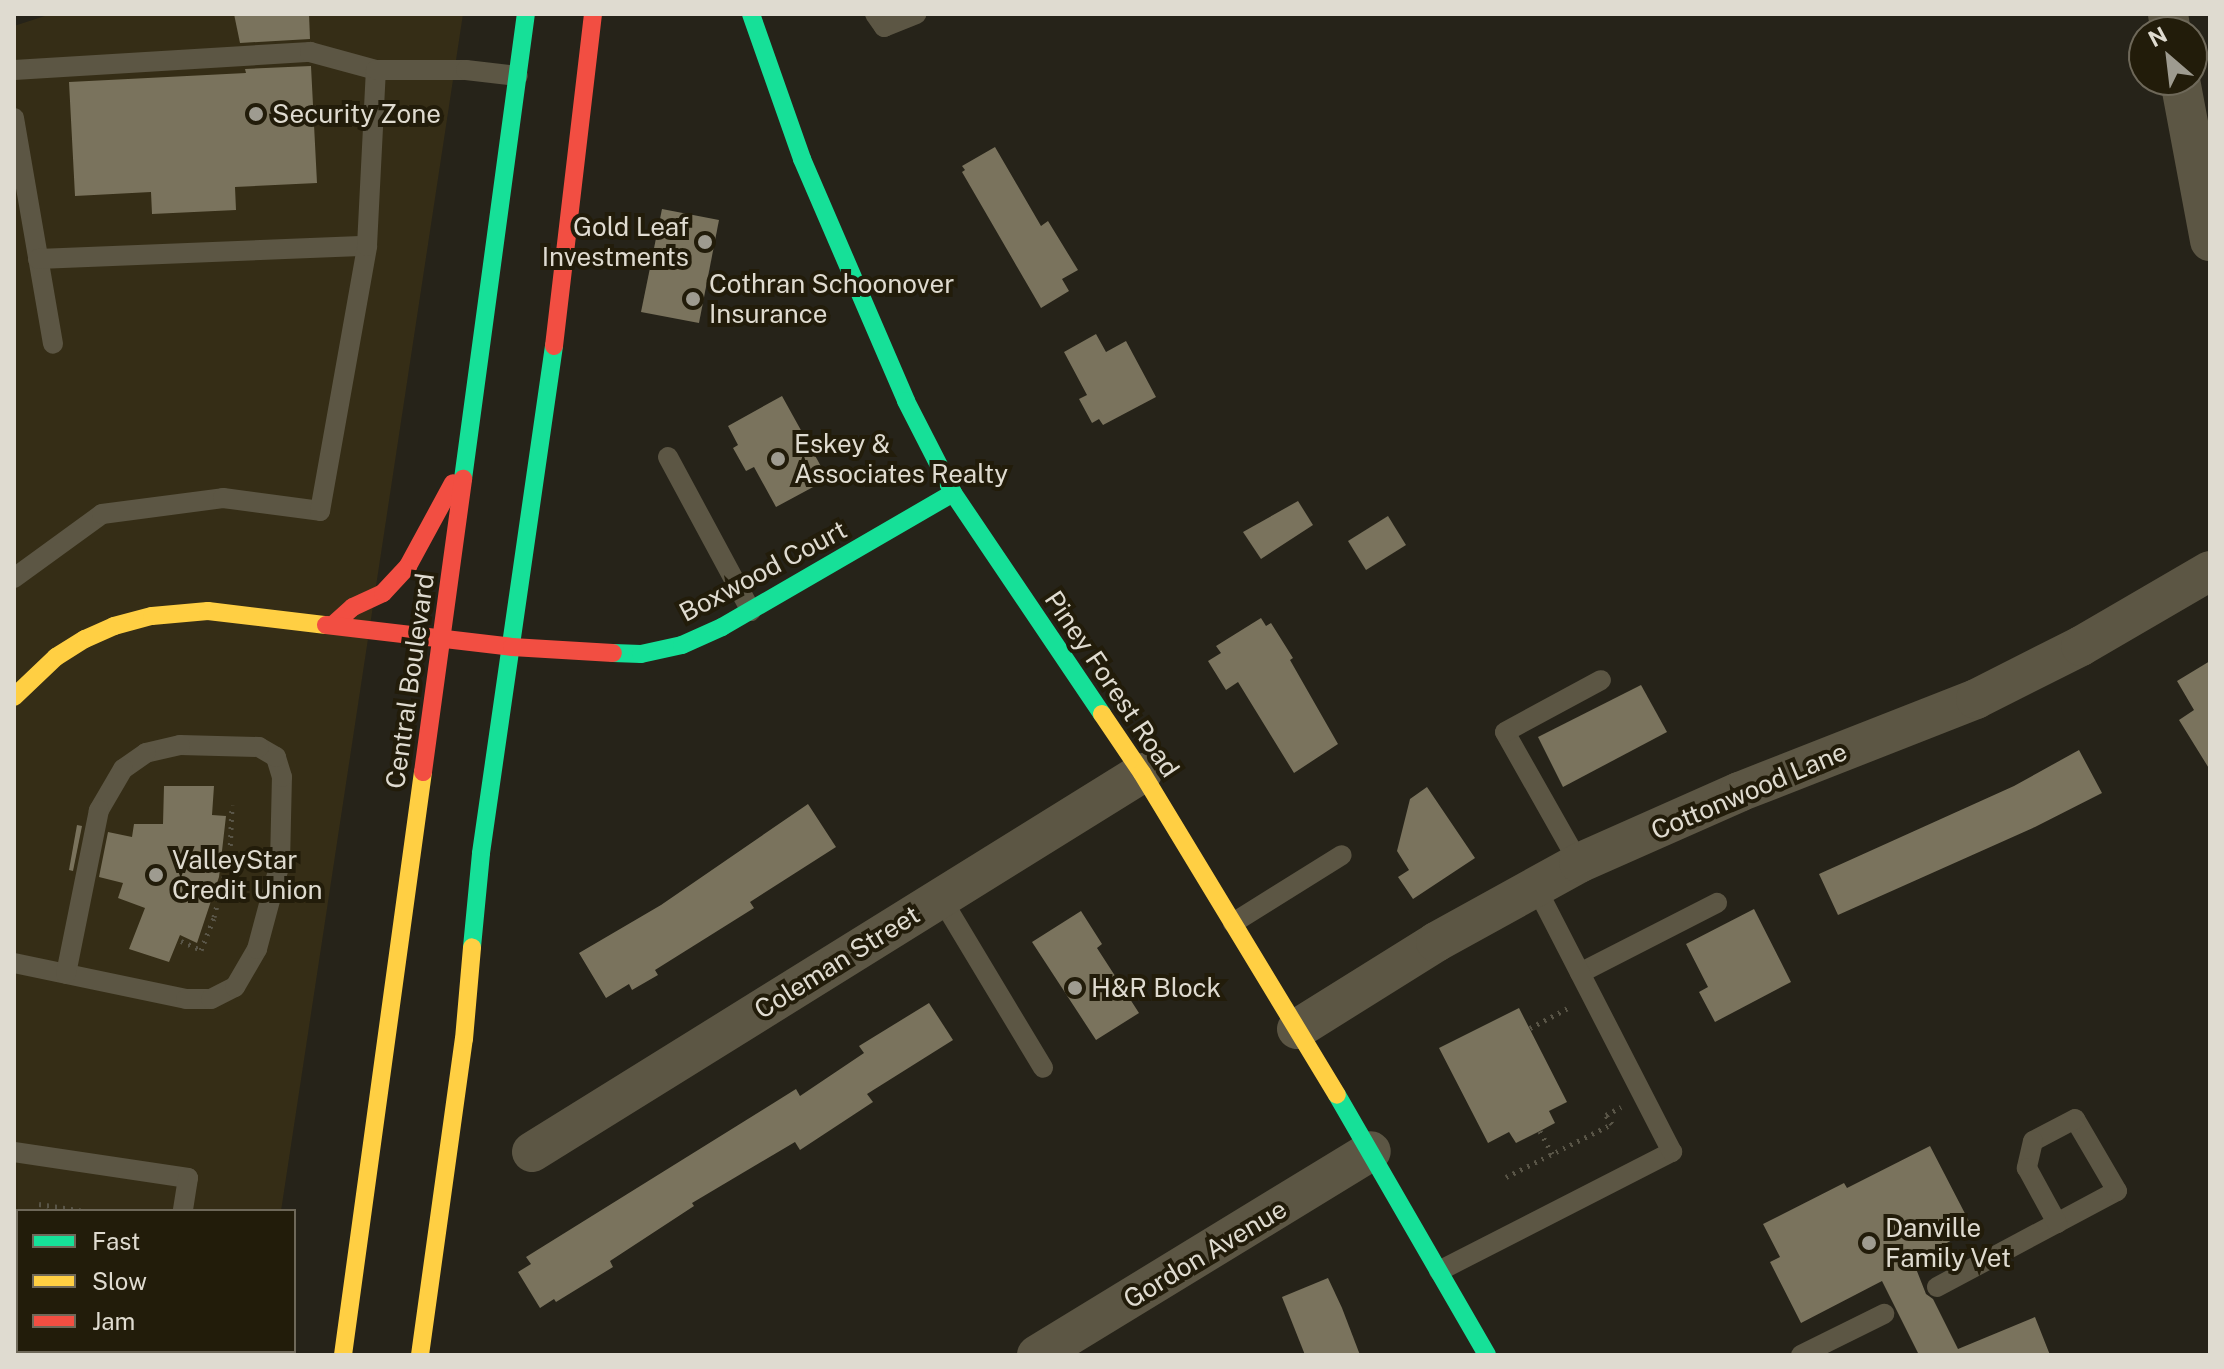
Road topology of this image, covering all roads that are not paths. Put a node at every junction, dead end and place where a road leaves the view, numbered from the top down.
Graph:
1 (526, 14) edge
2 (593, 14) edge
3 (751, 14) edge
4 (875, 14) edge
5 (916, 14) edge
6 (14, 70) edge
7 (376, 70) junction
8 (518, 76) junction
9 (2183, 96) edge
10 (14, 118) edge
11 (2210, 241) edge
12 (367, 246) junction
13 (38, 259) junction
14 (53, 344) dead end
15 (467, 456) junction
16 (668, 457) dead end
17 (953, 493) junction
18 (2210, 571) edge
19 (14, 578) edge
20 (751, 611) junction
21 (334, 624) junction
22 (443, 640) junction
23 (512, 647) junction
24 (1601, 680) dead end
25 (14, 697) edge
26 (1142, 773) junction
27 (1342, 855) dead end
28 (1579, 863) junction
29 (1536, 887) junction
30 (941, 898) junction
31 (1717, 903) dead end
32 (1233, 923) junction
33 (14, 963) edge
34 (1580, 973) junction
35 (66, 974) junction
36 (1297, 1029) junction
37 (1043, 1068) dead end
38 (1371, 1151) junction
39 (14, 1152) edge
40 (532, 1152) dead end
41 (183, 1209) edge
42 (2057, 1223) junction
43 (356, 1266) junction
44 (1439, 1271) junction
45 (1937, 1287) dead end
46 (1884, 1314) dead end
47 (328, 1323) dead end
48 (343, 1355) edge
49 (420, 1355) edge
50 (1037, 1355) edge
51 (1487, 1355) edge
52 (1801, 1355) edge

1 - 8 main road, Central Boulevard
2 - 23 main road
3 - 17 main road, Piney Forest Road
4 - 5 lane
6 - 7 lane
7 - 8 lane
7 - 12 lane
8 - 15 main road, Central Boulevard
9 - 11 street
10 - 13 lane
12 - 13 lane
12 - 19 lane
13 - 14 lane
15 - 21 main road
15 - 22 main road, Central Boulevard
16 - 20 lane
17 - 20 main road, Boxwood Court
17 - 26 main road, Piney Forest Road
18 - 28 street, Cottonwood Lane
20 - 23 main road, Boxwood Court
21 - 22 main road, Boxwood Court
21 - 25 main road, Boxwood Court
22 - 23 main road, Boxwood Court
22 - 43 main road, Central Boulevard
23 - 49 main road
24 - 28 lane
26 - 30 street, Coleman Street
26 - 32 main road, Piney Forest Road
27 - 32 lane
28 - 29 street, Cottonwood Lane
29 - 34 lane
29 - 36 street, Cottonwood Lane
30 - 37 lane
30 - 40 street, Coleman Street
31 - 34 lane
32 - 36 main road, Piney Forest Road
33 - 35 lane
34 - 44 lane
35 - 35 lane
36 - 38 main road, Piney Forest Road
38 - 44 main road, Piney Forest Road
38 - 50 street, Gordon Avenue
39 - 41 lane
42 - 42 lane
42 - 45 lane
43 - 47 main road
43 - 48 main road, Central Boulevard
44 - 51 main road, Piney Forest Road
46 - 52 lane

